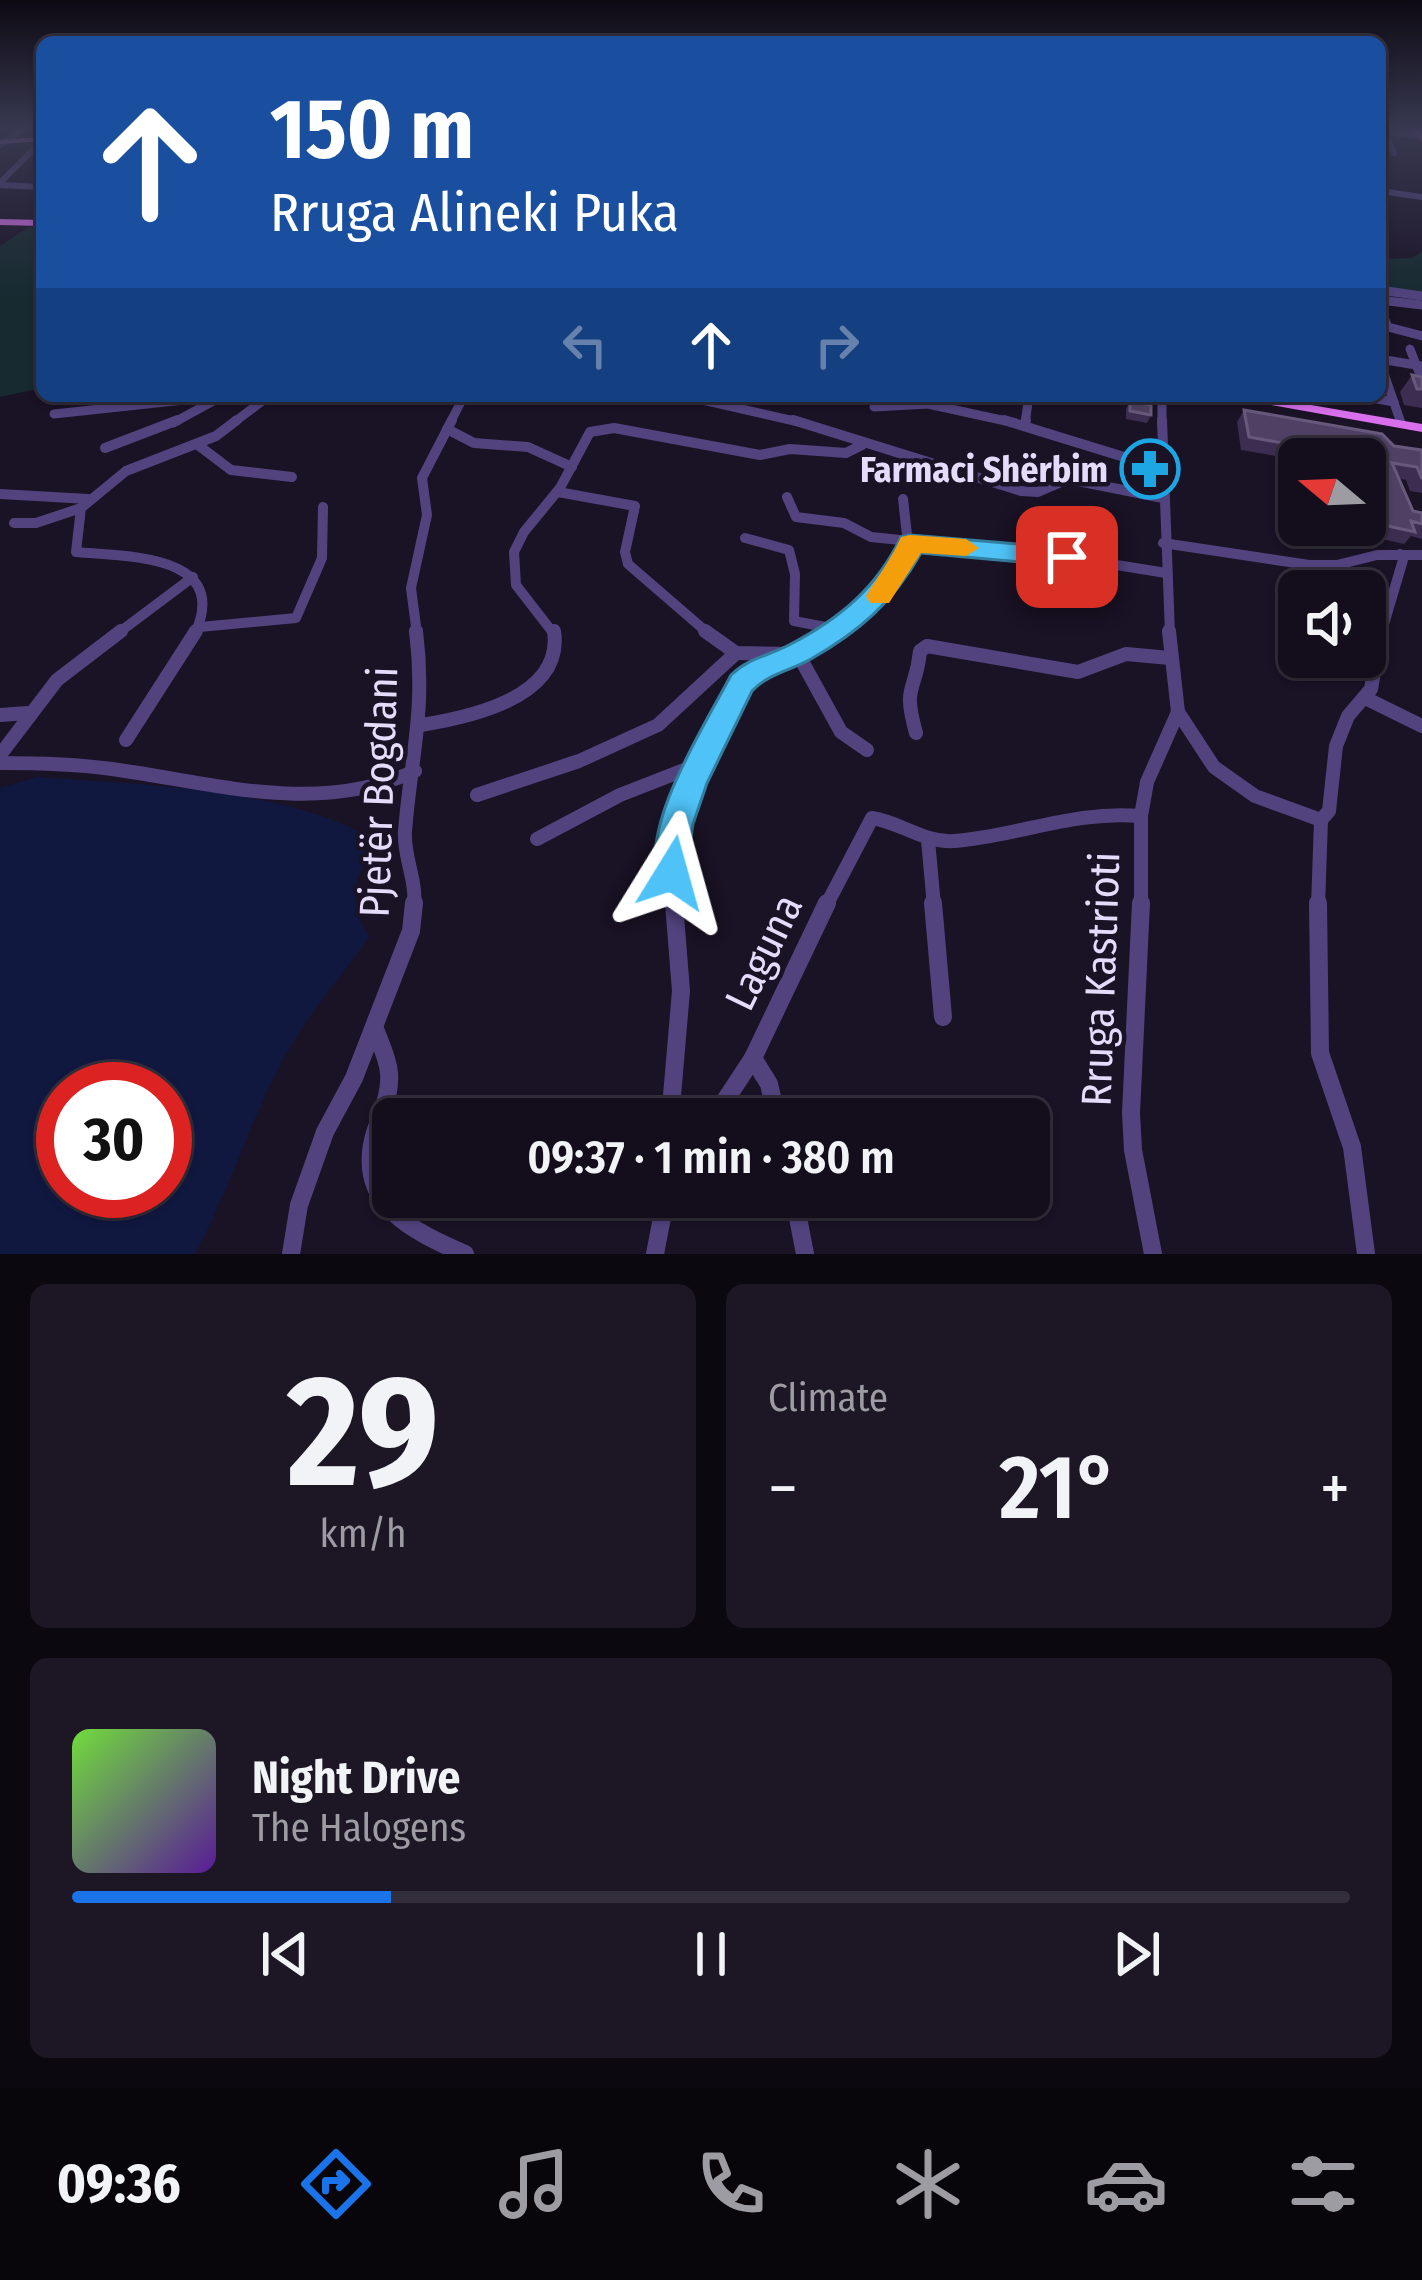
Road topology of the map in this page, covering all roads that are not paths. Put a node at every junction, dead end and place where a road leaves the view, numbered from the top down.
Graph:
1 (1386, 192) edge
2 (1422, 197) edge
3 (0, 222) edge
4 (36, 223) edge
5 (1386, 292) edge
6 (1422, 301) edge
7 (1386, 304) edge
8 (1386, 322) edge
9 (1422, 336) edge
10 (1410, 349) dead end
11 (1386, 362) edge
12 (1419, 366) edge
13 (1386, 379) edge
14 (1422, 380) edge
15 (1386, 401) edge
16 (165, 402) edge
17 (211, 402) edge
18 (260, 402) edge
19 (461, 402) edge
20 (713, 402) edge
21 (963, 402) edge
22 (1029, 402) edge
23 (1162, 402) edge
24 (1278, 402) edge
25 (1394, 402) junction
26 (874, 407) dead end
27 (961, 411) junction
28 (54, 414) dead end
29 (1401, 424) junction
30 (1025, 425) junction
31 (1422, 428) edge
32 (447, 429) junction
33 (198, 445) junction
34 (862, 445) junction
35 (105, 448) dead end
36 (572, 467) junction
37 (1163, 469) junction
38 (292, 477) dead end
39 (558, 492) junction
40 (0, 494) edge
41 (788, 497) dead end
42 (1163, 498) junction
43 (903, 499) dead end
44 (84, 503) junction
45 (323, 507) dead end
46 (14, 523) dead end
47 (745, 538) dead end
48 (1163, 543) junction
49 (910, 544) junction
50 (1400, 554) junction
51 (1422, 555) edge
52 (1166, 573) junction
53 (194, 578) junction
54 (200, 626) junction
55 (837, 629) junction
56 (736, 653) junction
57 (793, 654) junction
58 (1170, 658) junction
59 (1365, 698) junction
60 (1178, 712) junction
61 (28, 713) junction
62 (0, 715) edge
63 (421, 725) junction
64 (1422, 726) edge
65 (916, 733) dead end
66 (126, 740) dead end
67 (867, 750) dead end
68 (0, 759) edge
69 (701, 763) junction
70 (415, 771) junction
71 (477, 795) dead end
72 (1141, 816) junction
73 (1321, 820) junction
74 (537, 839) dead end
75 (928, 841) junction
76 (943, 1017) dead end
77 (375, 1029) junction
78 (753, 1058) junction
79 (672, 1098) edge
80 (727, 1098) edge
81 (772, 1098) edge
82 (662, 1218) edge
83 (798, 1218) edge
84 (291, 1254) edge
85 (465, 1254) edge
86 (656, 1254) edge
87 (805, 1254) edge
88 (1154, 1254) edge
89 (1366, 1254) edge

1 - 2 street
3 - 4 main road
5 - 6 street
6 - 7 street
8 - 9 street
10 - 12 street
11 - 12 street
12 - 14 street
13 - 25 street
15 - 25 street
16 - 28 street
17 - 35 street
18 - 33 street
19 - 32 street, Pjetër Bogdani
20 - 34 street
21 - 27 street
22 - 30 street
23 - 37 street
24 - 29 main road
25 - 29 street
26 - 27 street
27 - 30 street
29 - 31 main road
30 - 37 street
32 - 36 street
32 - 63 street, Pjetër Bogdani
33 - 38 street
33 - 44 street
34 - 36 street
34 - 42 street
36 - 39 street
37 - 42 street
39 - 56 street
39 - 63 street
40 - 44 street
41 - 49 street
42 - 48 street
43 - 49 street
44 - 46 street
44 - 53 street
45 - 54 street
47 - 55 street
48 - 50 street
48 - 52 street
49 - 52 street
49 - 55 street
50 - 51 street
50 - 59 street
52 - 58 street
53 - 54 street
53 - 61 street
54 - 66 street
55 - 57 street
56 - 57 street
56 - 71 street
57 - 67 street
57 - 69 street
58 - 60 street
58 - 65 street
59 - 64 street
59 - 73 street
60 - 72 street, Rruga Kastrioti
60 - 73 street
61 - 62 street
61 - 68 street
63 - 70 street, Pjetër Bogdani
68 - 70 street
69 - 74 street
69 - 79 street
70 - 77 street, Pjetër Bogdani
72 - 75 street
72 - 88 street, Rruga Kastrioti
73 - 89 street
75 - 76 street
75 - 78 street, Laguna
77 - 84 street, Pjetër Bogdani
77 - 85 street
78 - 80 street, Laguna
78 - 81 street
82 - 86 street
83 - 87 street

